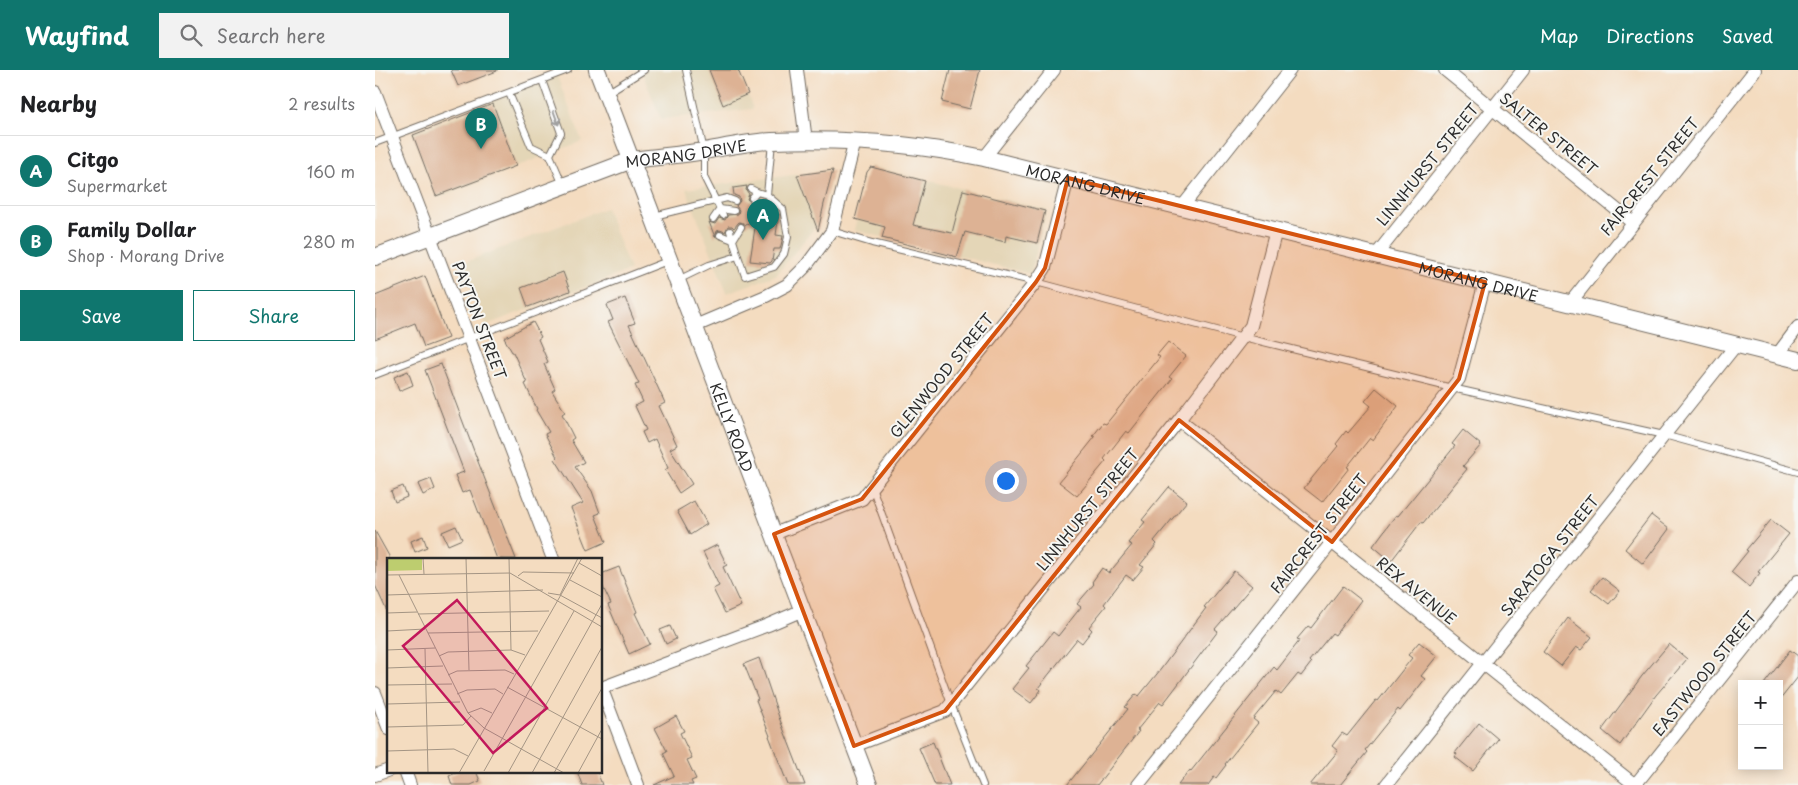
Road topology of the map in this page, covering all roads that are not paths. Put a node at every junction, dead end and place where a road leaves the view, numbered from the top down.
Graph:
1 (568, 70) edge
2 (597, 70) edge
3 (644, 70) edge
4 (686, 70) edge
5 (797, 70) edge
6 (1054, 70) edge
7 (1290, 70) edge
8 (1445, 70) edge
9 (1523, 70) edge
10 (1755, 70) edge
11 (542, 80) junction
12 (375, 92) edge
13 (509, 93) junction
14 (606, 93) junction
15 (1493, 108) junction
16 (392, 136) junction
17 (772, 141) junction
18 (806, 141) junction
19 (855, 141) junction
20 (375, 143) edge
21 (704, 151) junction
22 (550, 155) junction
23 (984, 158) junction
24 (632, 160) junction
25 (1068, 178) junction
26 (563, 186) junction
27 (734, 192) dead end
28 (767, 194) junction
29 (727, 198) junction
30 (752, 198) dead end
31 (716, 200) junction
32 (735, 201) dead end
33 (1182, 206) junction
34 (734, 211) dead end
35 (722, 212) junction
36 (654, 216) junction
37 (713, 219) dead end
38 (1633, 223) junction
39 (741, 227) dead end
40 (1276, 230) junction
41 (730, 231) dead end
42 (832, 231) junction
43 (720, 235) dead end
44 (431, 236) junction
45 (733, 240) junction
46 (1376, 255) junction
47 (738, 256) junction
48 (375, 257) edge
49 (671, 260) junction
50 (678, 280) junction
51 (1036, 282) junction
52 (1485, 282) junction
53 (1570, 303) junction
54 (695, 326) junction
55 (1798, 327) edge
56 (1243, 337) junction
57 (469, 338) junction
58 (1736, 345) junction
59 (1777, 355) junction
60 (1798, 360) edge
61 (375, 375) edge
62 (1453, 388) junction
63 (1179, 420) junction
64 (1664, 435) junction
65 (1798, 472) edge
66 (871, 487) junction
67 (774, 534) junction
68 (1332, 542) junction
69 (553, 558) edge
70 (1798, 581) edge
71 (803, 610) junction
72 (1484, 663) junction
73 (603, 686) edge
74 (603, 692) edge
75 (375, 693) edge
76 (951, 704) junction
77 (387, 724) edge
78 (854, 746) junction
79 (387, 771) edge
80 (405, 772) edge
81 (375, 775) edge
82 (410, 785) edge
83 (638, 785) edge
84 (869, 785) edge
85 (983, 785) edge
86 (1138, 785) edge
87 (1386, 785) edge
88 (1635, 785) edge

1 - 11 lane
2 - 14 street, KELLY ROAD
3 - 14 lane
4 - 21 lane
5 - 18 street
6 - 23 street
7 - 33 street
8 - 15 street, SALTER STREET
9 - 15 street, LINNHURST STREET
10 - 38 street, FAIRCREST STREET
11 - 13 lane
11 -> 22 lane
12 - 16 street, PAYTON STREET
13 - 16 lane
13 - 22 lane
14 - 24 street, KELLY ROAD
15 - 38 street, SALTER STREET
15 - 46 street, LINNHURST STREET
16 - 20 lane
16 - 44 street, PAYTON STREET
17 - 18 street, MORANG DRIVE
17 - 21 street, MORANG DRIVE
17 - 28 lane
18 - 19 street, MORANG DRIVE
19 - 23 street, MORANG DRIVE
19 - 42 street
21 - 24 street, MORANG DRIVE
21 - 31 lane
22 - 26 lane
23 - 25 street, MORANG DRIVE
24 - 26 street, MORANG DRIVE
24 - 36 street, KELLY ROAD
25 - 33 street, MORANG DRIVE
25 - 51 street, GLENWOOD STREET
26 - 44 street, MORANG DRIVE
27 - 29 lane
28 - 30 lane
28 - 47 lane
29 - 31 lane
29 - 32 lane
31 - 35 lane
31 - 36 lane
33 - 40 street, MORANG DRIVE
34 - 35 lane
35 - 37 lane
36 - 49 street, KELLY ROAD
38 - 53 street, FAIRCREST STREET
39 - 45 lane
40 - 46 street, MORANG DRIVE
40 - 56 street, LINNHURST STREET
41 - 45 lane
42 - 51 lane
42 - 54 street
43 - 45 lane
44 - 48 street, MORANG DRIVE
44 - 57 street, PAYTON STREET
45 - 47 lane
46 - 52 street, MORANG DRIVE
47 - 50 lane
49 - 50 street, KELLY ROAD
49 - 57 lane
50 - 54 street, KELLY ROAD
51 - 56 lane
51 - 66 street, GLENWOOD STREET
52 - 53 street, MORANG DRIVE
52 - 62 street, FAIRCREST STREET
53 - 58 street, MORANG DRIVE
54 - 67 street, KELLY ROAD
55 - 59 street
56 - 62 lane
56 - 63 street, LINNHURST STREET
57 - 61 lane
57 - 69 street, PAYTON STREET
58 - 59 street, MORANG DRIVE
58 - 64 street, SARATOGA STREET
59 - 60 street, MORANG DRIVE
62 - 64 lane
62 - 68 street, FAIRCREST STREET
63 - 68 street, REX AVENUE
63 - 76 street, LINNHURST STREET
64 - 65 lane
64 - 72 street, SARATOGA STREET
66 - 67 street, GLENWOOD STREET
66 - 76 lane
67 - 71 street, KELLY ROAD
68 - 72 street, REX AVENUE
68 - 86 street, FAIRCREST STREET
70 - 88 street, EASTWOOD STREET
71 - 73 street
71 - 78 street, KELLY ROAD
72 - 87 street, SARATOGA STREET
72 - 88 street, REX AVENUE
74 - 83 street
75 - 77 street
76 - 78 street, LINNHURST STREET
76 - 85 lane
78 - 84 street, KELLY ROAD
79 - 81 street
80 - 82 street

